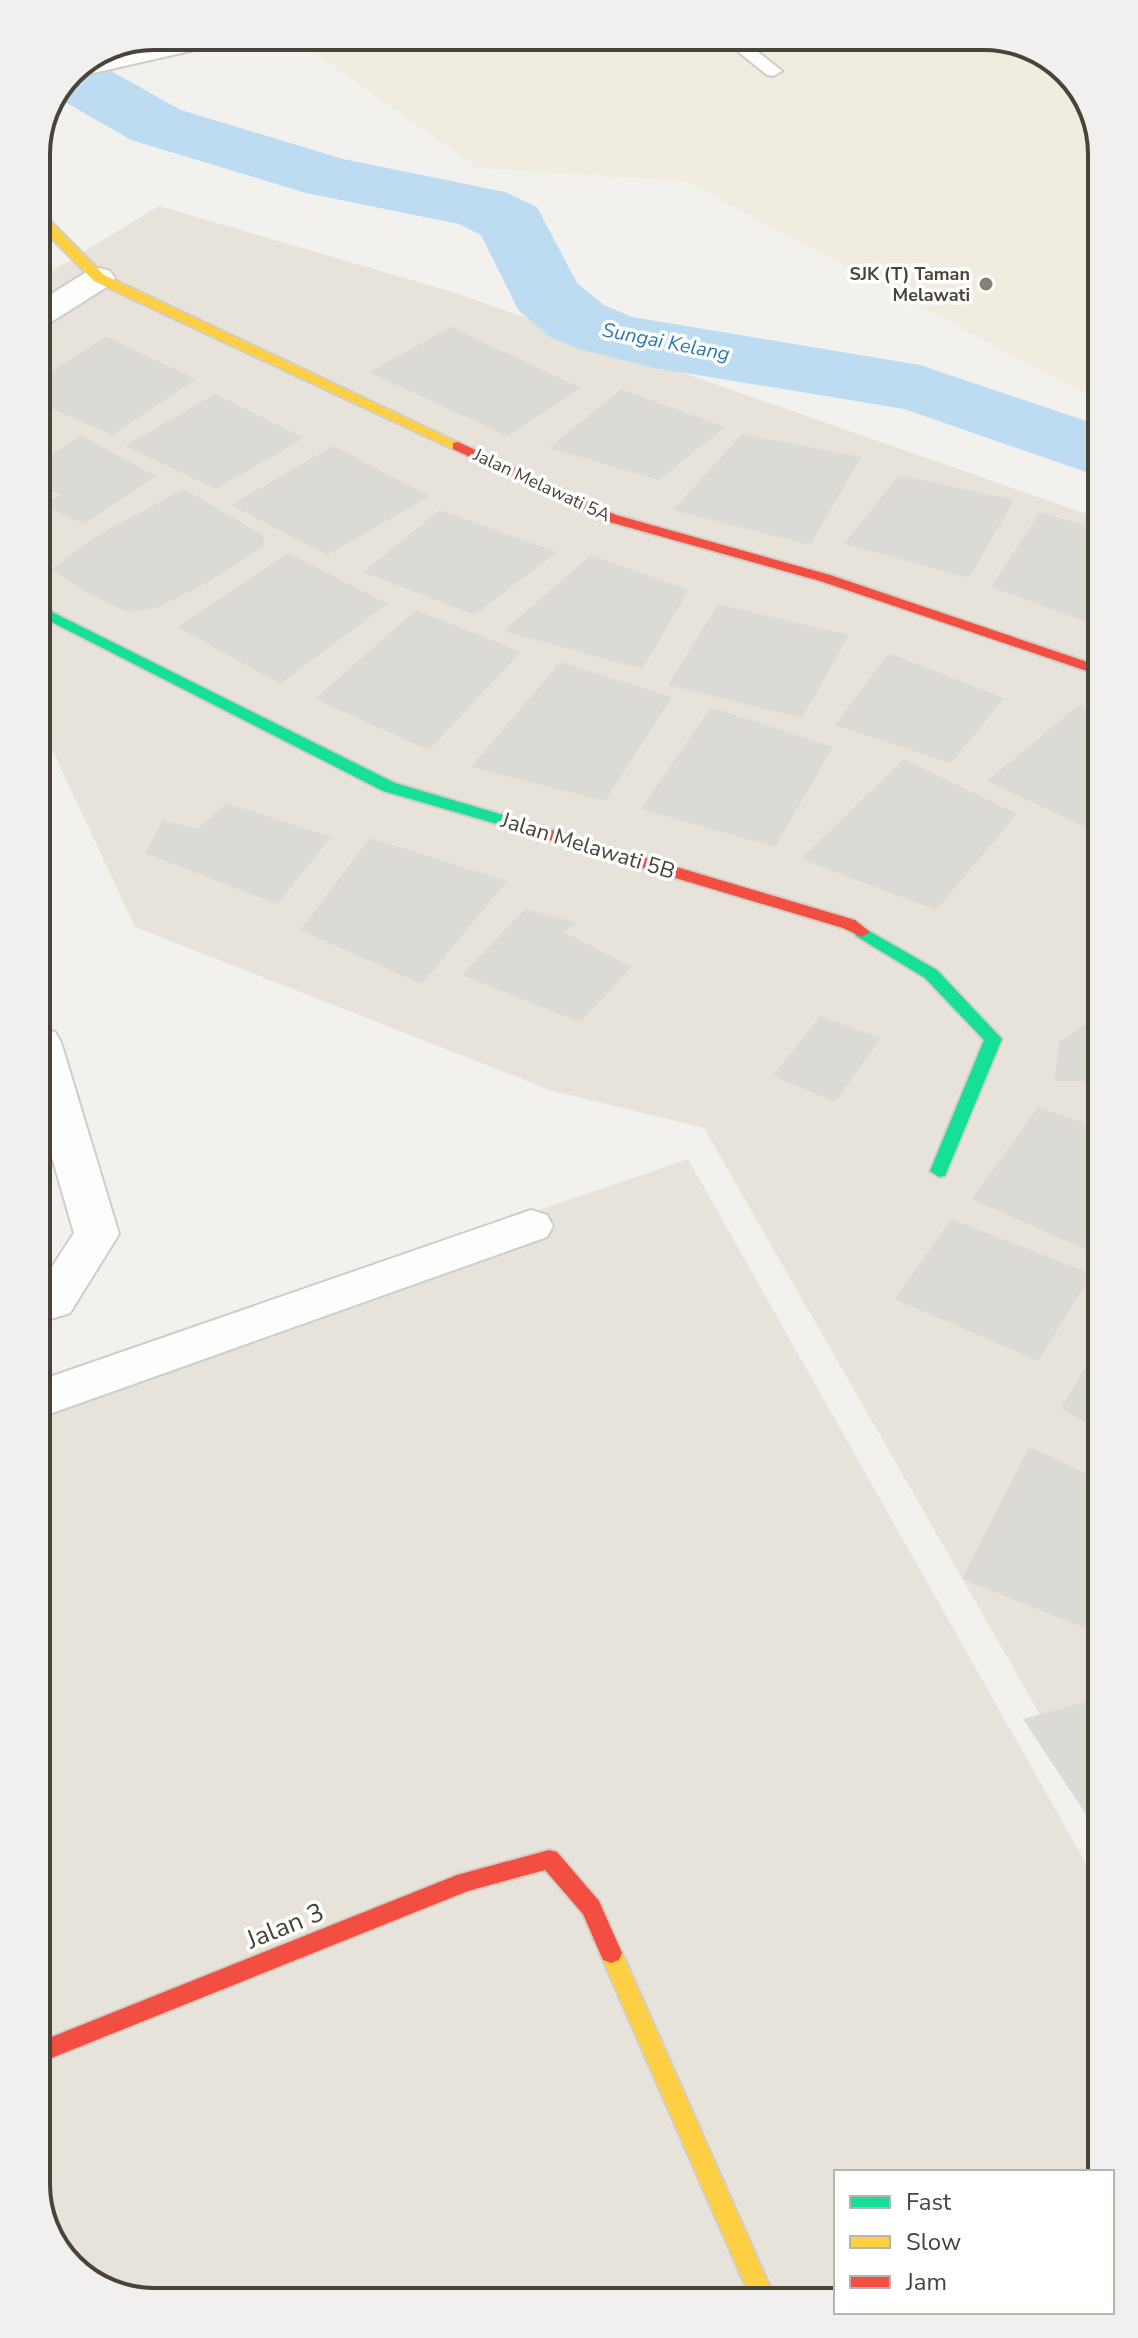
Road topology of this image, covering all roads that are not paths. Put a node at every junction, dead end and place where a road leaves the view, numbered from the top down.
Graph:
1 (162, 50) edge
2 (745, 50) edge
3 (103, 64) edge
4 (773, 71) dead end
5 (50, 229) edge
6 (99, 278) junction
7 (50, 309) edge
8 (50, 615) edge
9 (1088, 667) edge
10 (50, 1076) edge
11 (939, 1171) dead end
12 (531, 1226) dead end
13 (50, 1299) edge
14 (50, 1396) edge
15 (50, 2049) edge
16 (758, 2288) edge

1 - 3 street
2 - 4 lane
5 - 6 street, Jalan Melawati 5A
6 - 7 street
6 - 9 street, Jalan Melawati 5A
8 - 11 street, Jalan Melawati 5B
10 - 13 street
12 - 14 street
15 - 16 street, Jalan 3

